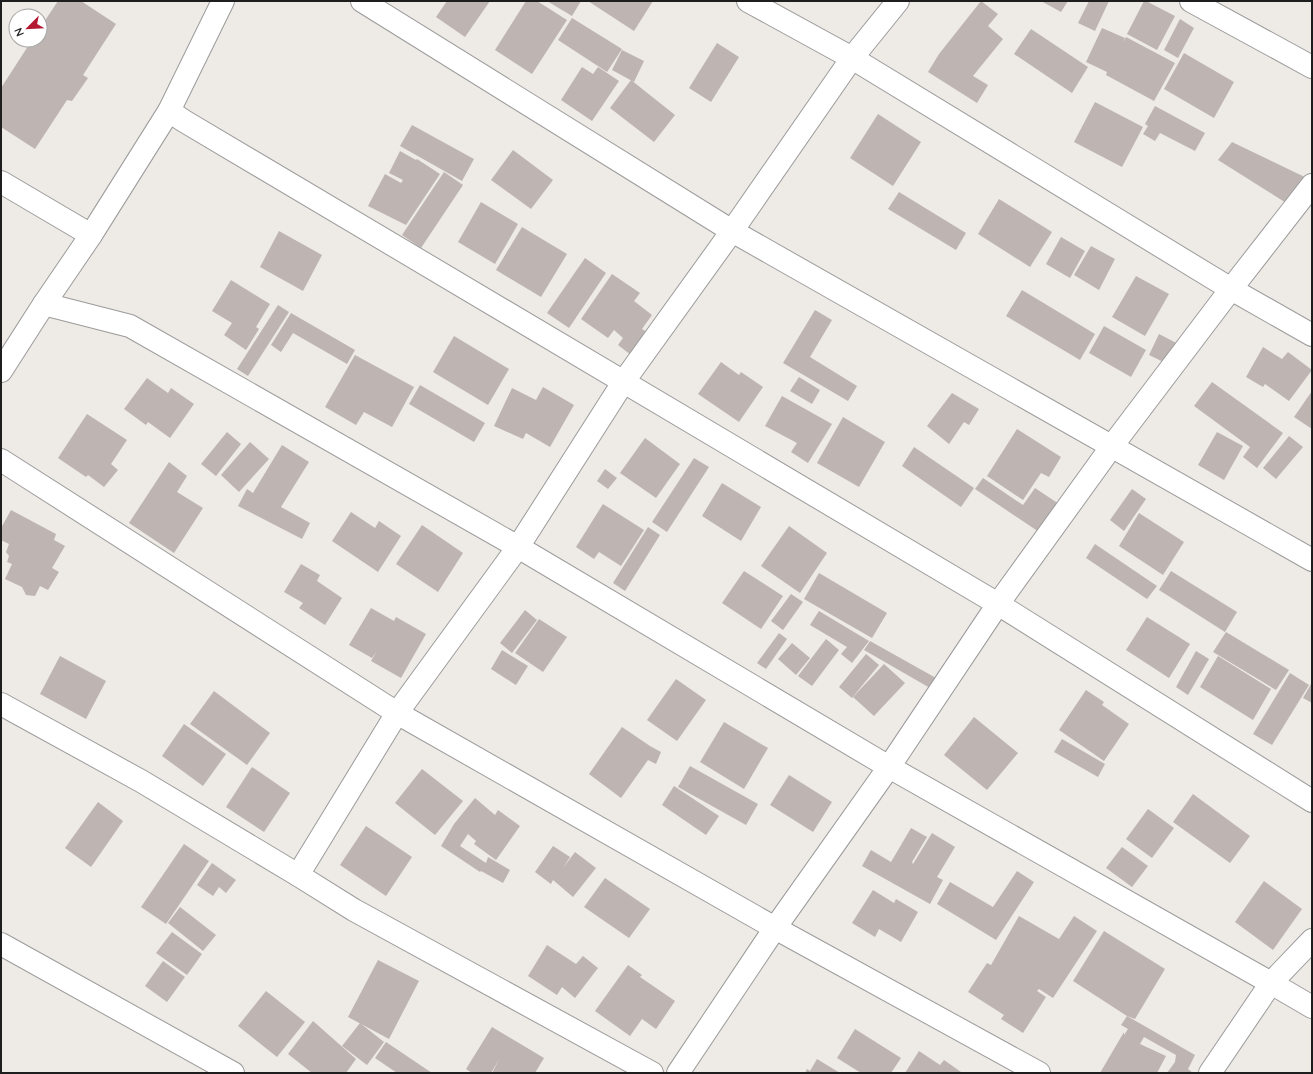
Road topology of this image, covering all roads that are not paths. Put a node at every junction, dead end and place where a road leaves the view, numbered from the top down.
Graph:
1 (223, 1) edge
2 (362, 1) edge
3 (748, 1) edge
4 (898, 1) edge
5 (1191, 1) edge
6 (852, 58) junction
7 (1312, 67) edge
8 (169, 111) junction
9 (1, 182) edge
10 (1312, 185) edge
11 (732, 232) junction
12 (91, 235) junction
13 (1231, 289) junction
14 (44, 304) junction
15 (1312, 335) edge
16 (1, 371) edge
17 (624, 381) junction
18 (1112, 446) junction
19 (1, 460) edge
20 (518, 547) junction
21 (1312, 560) edge
22 (998, 604) junction
23 (1, 704) edge
24 (397, 713) junction
25 (889, 767) junction
26 (1312, 801) edge
27 (298, 875) junction
28 (775, 928) junction
29 (1312, 940) edge
30 (1, 944) edge
31 (1271, 983) junction
32 (1312, 1007) edge
33 (233, 1073) edge
34 (652, 1073) edge
35 (678, 1073) edge
36 (1039, 1073) edge
37 (1210, 1073) edge

1 - 8 street
2 - 11 street
3 - 6 street
4 - 6 street
5 - 7 street
6 - 11 street
6 - 13 street
8 - 12 street
8 - 17 street
9 - 12 street
10 - 13 street
11 - 17 street
11 - 18 street
12 - 14 street
13 - 15 street
13 - 18 street
14 - 16 street
14 - 20 street
17 - 20 street
17 - 22 street
18 - 21 street
18 - 22 street
19 - 24 street
20 - 24 street
20 - 25 street
22 - 25 street
22 - 26 street
23 - 27 street
24 - 27 street
24 - 28 street
25 - 28 street
25 - 31 street
27 - 34 street
28 - 35 street
28 - 36 street
29 - 31 street
30 - 33 street
31 - 32 street
31 - 37 street

